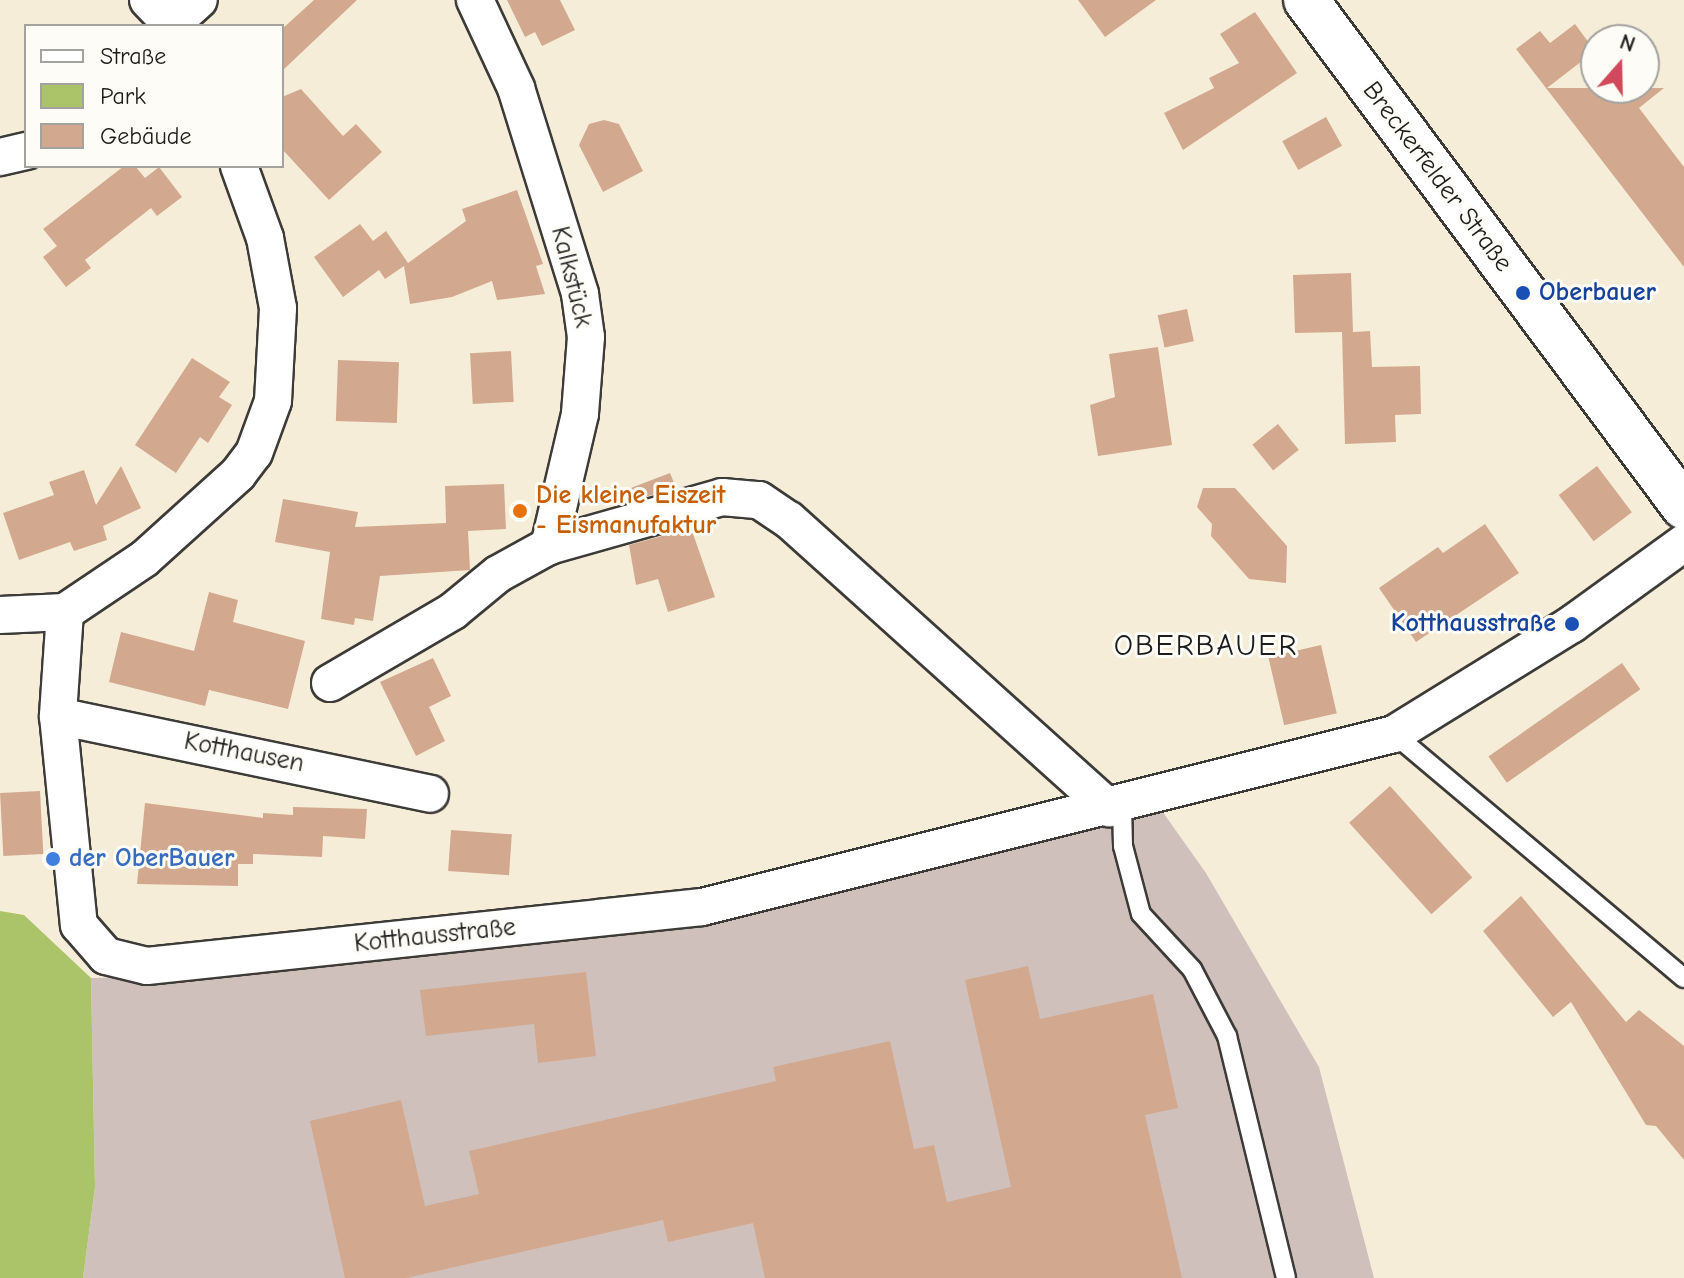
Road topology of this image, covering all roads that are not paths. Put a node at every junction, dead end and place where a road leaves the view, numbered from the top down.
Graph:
1 (199, 0) edge
2 (475, 0) edge
3 (1306, 0) edge
4 (164, 17) edge
5 (24, 151) edge
6 (0, 157) edge
7 (240, 168) edge
8 (1684, 507) edge
9 (549, 540) junction
10 (1684, 543) edge
11 (65, 612) junction
12 (0, 615) edge
13 (330, 683) dead end
14 (58, 716) junction
15 (1394, 734) junction
16 (430, 794) dead end
17 (1116, 806) junction
18 (1684, 978) edge
19 (1286, 1278) edge

1 - 4 street
2 - 9 street, Kalkstück
3 - 8 main road, Breckerfelder Straße
5 - 6 street
7 - 11 street
9 - 13 street
9 - 17 street
10 - 15 street, Kotthausstraße
11 - 12 street
11 - 14 street, Kotthausstraße
14 - 16 street, Kotthausen
14 - 17 street, Kotthausstraße
15 - 17 street, Kotthausstraße
15 - 18 lane
17 - 19 lane

